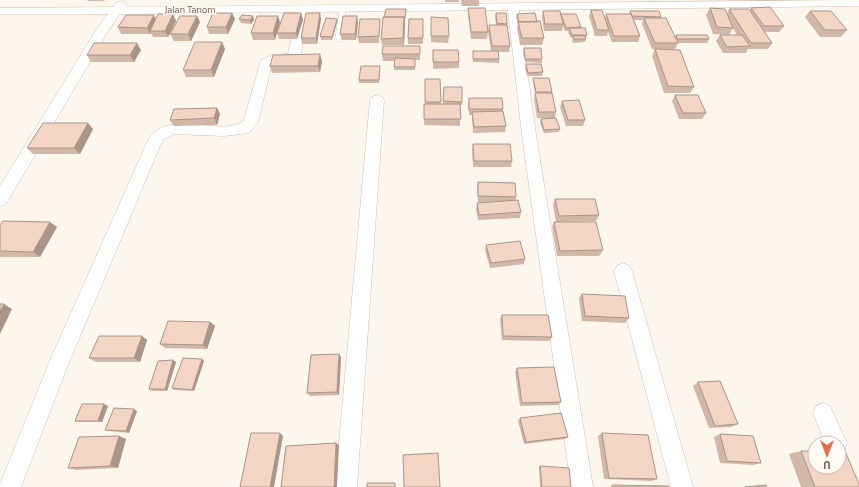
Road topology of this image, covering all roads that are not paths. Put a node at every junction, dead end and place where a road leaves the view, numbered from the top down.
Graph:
1 (707, 3) edge
2 (859, 3) edge
3 (120, 5) edge
4 (244, 5) edge
5 (503, 5) edge
6 (343, 7) junction
7 (306, 8) junction
8 (0, 11) edge
9 (338, 40) dead end
10 (377, 100) dead end
11 (0, 200) edge
12 (622, 271) dead end
13 (823, 413) dead end
14 (833, 435) edge
15 (10, 487) edge
16 (346, 487) edge
17 (582, 487) edge
18 (682, 487) edge

1 - 2 street, Jalan Tanom
1 - 5 street, Jalan Tanom
3 - 4 street, Jalan Tanom
3 - 8 street, Jalan Tanom
3 - 11 street
4 - 7 street, Jalan Tanom
5 - 6 street, Jalan Tanom
5 - 17 street
6 - 7 street, Jalan Tanom
6 - 9 lane
7 - 15 street
10 - 16 street
12 - 18 street
13 - 14 street

